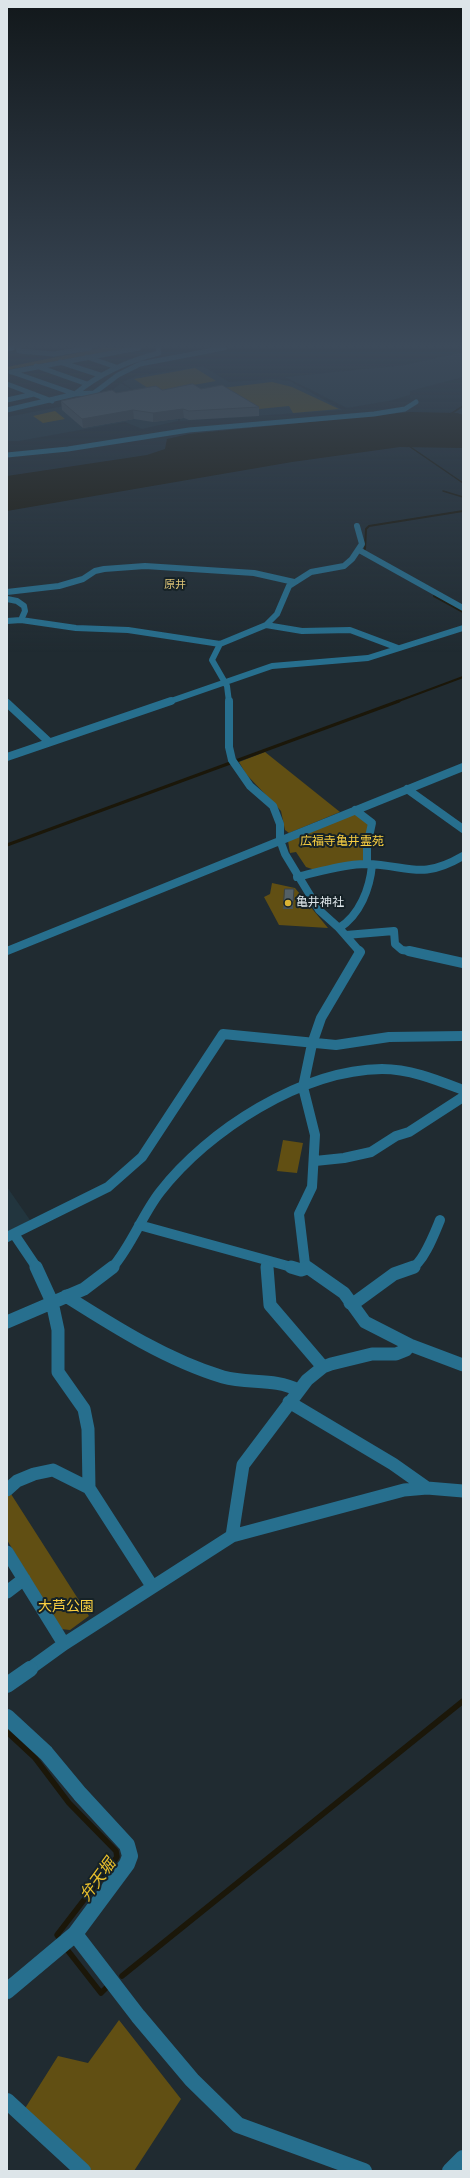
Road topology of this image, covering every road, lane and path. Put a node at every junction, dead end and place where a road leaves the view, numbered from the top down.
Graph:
1 (57, 450) edge
2 (7, 455) edge
3 (357, 526) dead end
4 (359, 550) junction
5 (294, 582) junction
6 (7, 592) edge
7 (7, 599) edge
8 (463, 608) edge
9 (21, 620) junction
10 (7, 621) edge
11 (266, 625) junction
12 (463, 628) edge
13 (220, 644) junction
14 (398, 648) junction
15 (226, 683) junction
16 (7, 703) edge
17 (50, 742) junction
18 (7, 756) edge
19 (463, 767) edge
20 (407, 789) junction
21 (355, 810) junction
22 (463, 829) edge
23 (280, 840) junction
24 (463, 856) edge
25 (370, 865) junction
26 (298, 877) junction
27 (339, 928) junction
28 (346, 935) junction
29 (7, 951) edge
30 (463, 963) edge
31 (463, 1036) edge
32 (312, 1044) junction
33 (303, 1088) junction
34 (463, 1090) edge
35 (463, 1096) edge
36 (316, 1161) junction
37 (440, 1220) dead end
38 (139, 1225) junction
39 (10, 1236) edge
40 (266, 1261) junction
41 (307, 1268) junction
42 (66, 1296) junction
43 (52, 1302) junction
44 (350, 1303) junction
45 (7, 1322) edge
46 (410, 1345) junction
47 (463, 1365) edge
48 (323, 1367) junction
49 (298, 1390) junction
50 (289, 1402) junction
51 (89, 1488) junction
52 (427, 1488) junction
53 (7, 1490) edge
54 (463, 1491) edge
55 (232, 1536) junction
56 (7, 1552) edge
57 (24, 1579) junction
58 (152, 1586) junction
59 (7, 1592) edge
60 (64, 1644) junction
61 (7, 1685) edge
62 (7, 1717) edge
63 (67, 1941) junction
64 (7, 1991) edge
65 (7, 2101) edge
66 (463, 2158) edge
67 (83, 2171) edge
68 (364, 2171) edge
69 (450, 2171) edge

1 - 2 street
3 - 4 street
4 - 5 street
4 - 8 street
5 - 6 street
5 - 11 street
7 - 9 street
9 - 10 street
9 - 13 street
11 - 13 street
11 - 14 street
12 - 14 street
13 - 15 street
14 - 15 street
15 - 17 street
15 - 23 street
16 - 17 street
17 - 18 street
19 - 20 street
20 - 21 street
20 - 22 street
21 - 23 street
21 - 25 street
23 - 26 street
23 - 29 street
24 - 25 street
25 - 26 street
25 - 27 street
26 - 27 street
27 - 28 street
28 - 30 street
28 - 32 street
31 - 32 street
32 - 33 street
32 - 39 street
33 - 34 street
33 - 36 street
33 - 38 street
35 - 36 street
36 - 41 street
37 - 44 street
38 - 40 street
38 - 42 street
39 - 43 street
40 - 41 street
40 - 48 street
41 - 44 street
42 - 43 street
42 - 49 street
43 - 45 street
43 - 51 street
44 - 46 street
46 - 47 street
46 - 48 street
48 - 49 street
49 - 50 street
50 - 52 street
50 - 55 street
51 - 53 street
51 - 58 street
52 - 54 street
52 - 55 street
55 - 58 street
56 - 57 street
57 - 59 street
57 - 60 street
58 - 60 street
60 - 61 street
62 - 63 street
63 - 64 street
63 - 68 street
65 - 67 street
66 - 69 street

